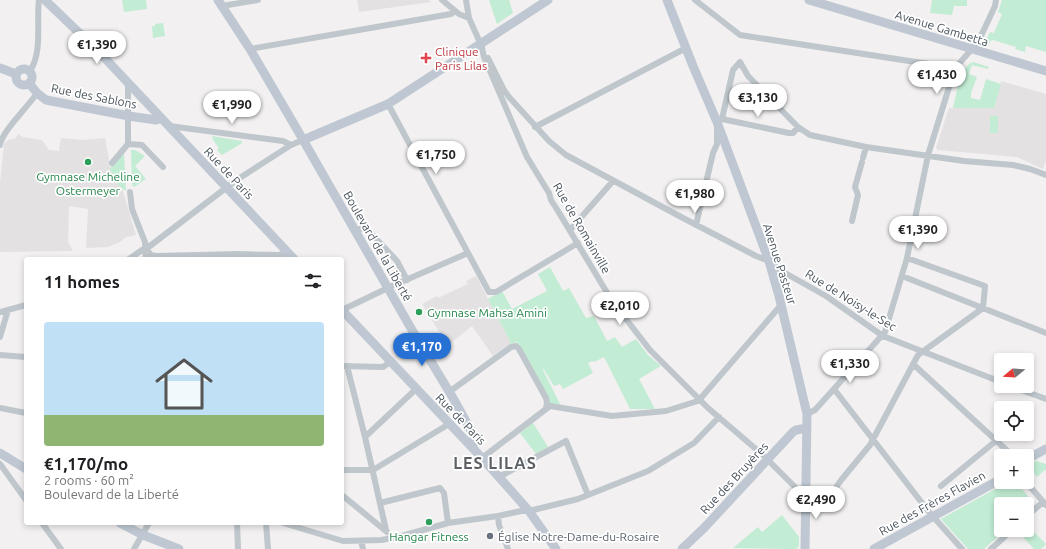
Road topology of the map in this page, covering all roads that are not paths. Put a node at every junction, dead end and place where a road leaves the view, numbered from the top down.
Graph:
1 (39, 0) edge
2 (45, 0) edge
3 (258, 0) edge
4 (442, 0) edge
5 (466, 0) edge
6 (548, 0) edge
7 (667, 0) edge
8 (695, 0) edge
9 (809, 0) edge
10 (996, 0) edge
11 (220, 3) edge
12 (455, 11) junction
13 (470, 18) junction
14 (481, 44) junction
15 (686, 48) junction
16 (250, 49) junction
17 (972, 49) junction
18 (0, 68) edge
19 (955, 68) junction
20 (30, 71) junction
21 (1046, 71) edge
22 (16, 74) junction
23 (30, 83) junction
24 (128, 83) junction
25 (37, 93) junction
26 (506, 99) junction
27 (388, 104) junction
28 (129, 116) junction
29 (161, 118) junction
30 (719, 120) junction
31 (168, 126) junction
32 (535, 127) junction
33 (798, 127) junction
34 (303, 140) junction
35 (128, 144) junction
36 (0, 145) edge
37 (292, 145) junction
38 (866, 147) junction
39 (928, 155) junction
40 (112, 163) dead end
41 (163, 167) dead end
42 (1046, 174) edge
43 (613, 181) junction
44 (227, 188) junction
45 (130, 192) dead end
46 (852, 221) dead end
47 (696, 225) junction
48 (355, 229) junction
49 (570, 230) junction
50 (578, 243) junction
51 (146, 249) junction
52 (468, 253) junction
53 (291, 256) edge
54 (132, 257) edge
55 (146, 257) edge
56 (907, 258) junction
57 (769, 261) junction
58 (902, 276) junction
59 (407, 280) junction
60 (389, 288) junction
61 (24, 305) edge
62 (781, 305) junction
63 (983, 308) junction
64 (344, 309) edge
65 (8, 310) junction
66 (0, 312) edge
67 (344, 312) edge
68 (1046, 333) edge
69 (0, 336) edge
70 (883, 336) junction
71 (922, 352) junction
72 (0, 355) edge
73 (24, 357) edge
74 (390, 362) junction
75 (913, 364) junction
76 (345, 366) edge
77 (994, 379) edge
78 (416, 389) junction
79 (834, 389) junction
80 (449, 392) junction
81 (1029, 393) edge
82 (1046, 399) edge
83 (700, 400) junction
84 (548, 407) junction
85 (0, 408) edge
86 (24, 413) edge
87 (807, 414) junction
88 (718, 416) junction
89 (449, 424) junction
90 (807, 428) junction
91 (994, 436) edge
92 (365, 437) junction
93 (873, 440) junction
94 (997, 441) edge
95 (999, 441) edge
96 (473, 448) junction
97 (1006, 449) edge
98 (1046, 449) edge
99 (0, 455) edge
100 (1034, 455) edge
101 (482, 458) junction
102 (767, 460) junction
103 (0, 464) edge
104 (24, 468) edge
105 (344, 470) edge
106 (373, 470) junction
107 (499, 477) junction
108 (994, 483) edge
109 (941, 486) dead end
110 (1032, 489) edge
111 (588, 495) junction
112 (24, 497) edge
113 (344, 497) edge
114 (805, 498) junction
115 (380, 503) junction
116 (1045, 504) edge
117 (529, 511) junction
118 (1034, 511) edge
119 (498, 516) junction
120 (933, 517) junction
121 (448, 523) junction
122 (43, 525) edge
123 (124, 525) edge
124 (148, 525) edge
125 (237, 525) edge
126 (266, 525) edge
127 (290, 525) edge
128 (386, 530) junction
129 (143, 535) junction
130 (1004, 537) edge
131 (390, 539) junction
132 (361, 541) junction
133 (61, 549) edge
134 (134, 549) edge
135 (179, 549) edge
136 (238, 549) edge
137 (268, 549) edge
138 (363, 549) edge
139 (508, 549) edge
140 (556, 549) edge
141 (682, 549) edge
142 (805, 549) edge
143 (874, 549) edge
144 (962, 549) edge
145 (991, 549) edge

1 - 20 street
2 - 24 main road, Rue de Paris
3 - 11 street
4 - 12 street
5 - 13 street
6 - 14 main road
7 - 15 main road, Avenue Pasteur
8 - 19 street
9 - 17 main road, Avenue Gambetta
10 - 17 street
11 - 16 main road, Boulevard de la Liberté
12 - 13 street
12 - 16 street
13 - 14 street
14 - 26 street, Rue de Romainville
14 - 27 main road
15 - 30 main road, Avenue Pasteur
15 - 32 street
16 - 34 main road, Boulevard de la Liberté
17 - 19 street
17 - 21 main road, Avenue Gambetta
18 - 22 main road
19 - 39 street
20 - 22 main road
20 - 23 main road
22 - 23 main road
23 - 25 main road, Rue des Sablons
24 - 28 street
24 - 29 main road, Rue de Paris
25 - 28 main road, Rue des Sablons
25 - 36 street
26 - 32 street, Rue de Noisy-le-Sec
26 - 49 street, Rue de Romainville
27 - 34 main road
27 - 52 street
28 - 29 main road, Rue des Sablons
28 - 35 street
29 - 31 main road, Rue de Paris
30 - 33 street
30 - 33 street
30 - 47 street
30 - 57 main road, Avenue Pasteur
31 - 37 street
31 - 44 main road, Rue de Paris
32 - 43 street, Rue de Noisy-le-Sec
33 - 38 street
34 - 37 street
34 - 48 main road, Boulevard de la Liberté
35 - 40 street
35 - 41 street
37 - 44 street
38 - 39 street
38 - 46 street
39 - 42 street
39 - 56 street
43 - 47 street, Rue de Noisy-le-Sec
43 - 49 street
44 - 51 street
44 - 53 main road, Rue de Paris
45 - 51 street
47 - 57 street, Rue de Noisy-le-Sec
48 - 59 street
48 - 60 main road, Boulevard de la Liberté
49 - 50 street, Rue de Romainville
50 - 52 street
50 - 83 street, Rue de Romainville
51 - 53 street
51 - 54 street
51 - 55 street
52 - 59 street
56 - 58 street
56 - 63 street
57 - 62 main road, Avenue Pasteur
57 - 70 street, Rue de Noisy-le-Sec
58 - 63 street
58 - 70 street
59 - 60 street
60 - 64 street
60 - 80 main road, Boulevard de la Liberté
61 - 65 street
62 - 83 street
62 - 87 main road, Avenue Pasteur
63 - 68 street
63 - 71 street
65 - 66 street
65 - 69 street
67 - 74 main road, Rue de Paris
70 - 71 street, Rue de Noisy-le-Sec
70 - 79 street
71 - 75 street
71 - 77 street, Rue de Noisy-le-Sec
72 - 73 street
74 - 76 street
74 - 78 main road, Rue de Paris
75 - 91 street
75 - 93 street
76 - 92 street
78 - 89 main road, Rue de Paris
78 - 92 street
79 - 87 street
79 - 93 street
80 - 84 street
80 - 96 main road, Boulevard de la Liberté
81 - 82 street
83 - 84 street
83 - 88 street, Rue de Romainville
84 - 101 street
85 - 86 street
87 - 90 main road, Avenue Pasteur
88 - 102 street, Rue de Romainville
88 - 111 street
89 - 96 main road, Rue de Paris
89 - 106 street
90 - 102 main road, Rue des Bruyères
90 - 114 main road, Avenue Pasteur
92 - 106 street
93 - 114 street, Rue de Romainville
93 - 120 street
94 - 109 street
95 - 97 street
96 - 101 main road, Rue de Paris
98 - 100 main road
99 - 104 main road
101 - 107 main road, Rue de Paris
102 - 114 street, Rue de Romainville
102 - 141 main road, Rue des Bruyères
103 - 112 street
105 - 106 street
106 - 115 street
107 - 111 street
107 - 117 main road, Rue de Paris
108 - 120 main road, Rue des Frères Flavien
110 - 116 street
111 - 117 street
113 - 128 street
114 - 142 main road, Avenue Pasteur
115 - 121 street
115 - 128 street
116 - 118 street
117 - 119 street
117 - 140 main road, Rue de Paris
119 - 121 street
119 - 139 street
120 - 143 main road, Rue des Frères Flavien
120 - 144 street
121 - 131 street
122 - 133 street
123 - 129 main road
124 - 129 street
125 - 136 street
126 - 137 street
127 - 132 street
128 - 131 street
129 - 134 street
129 - 135 main road
130 - 145 street
131 - 132 street
132 - 138 street

